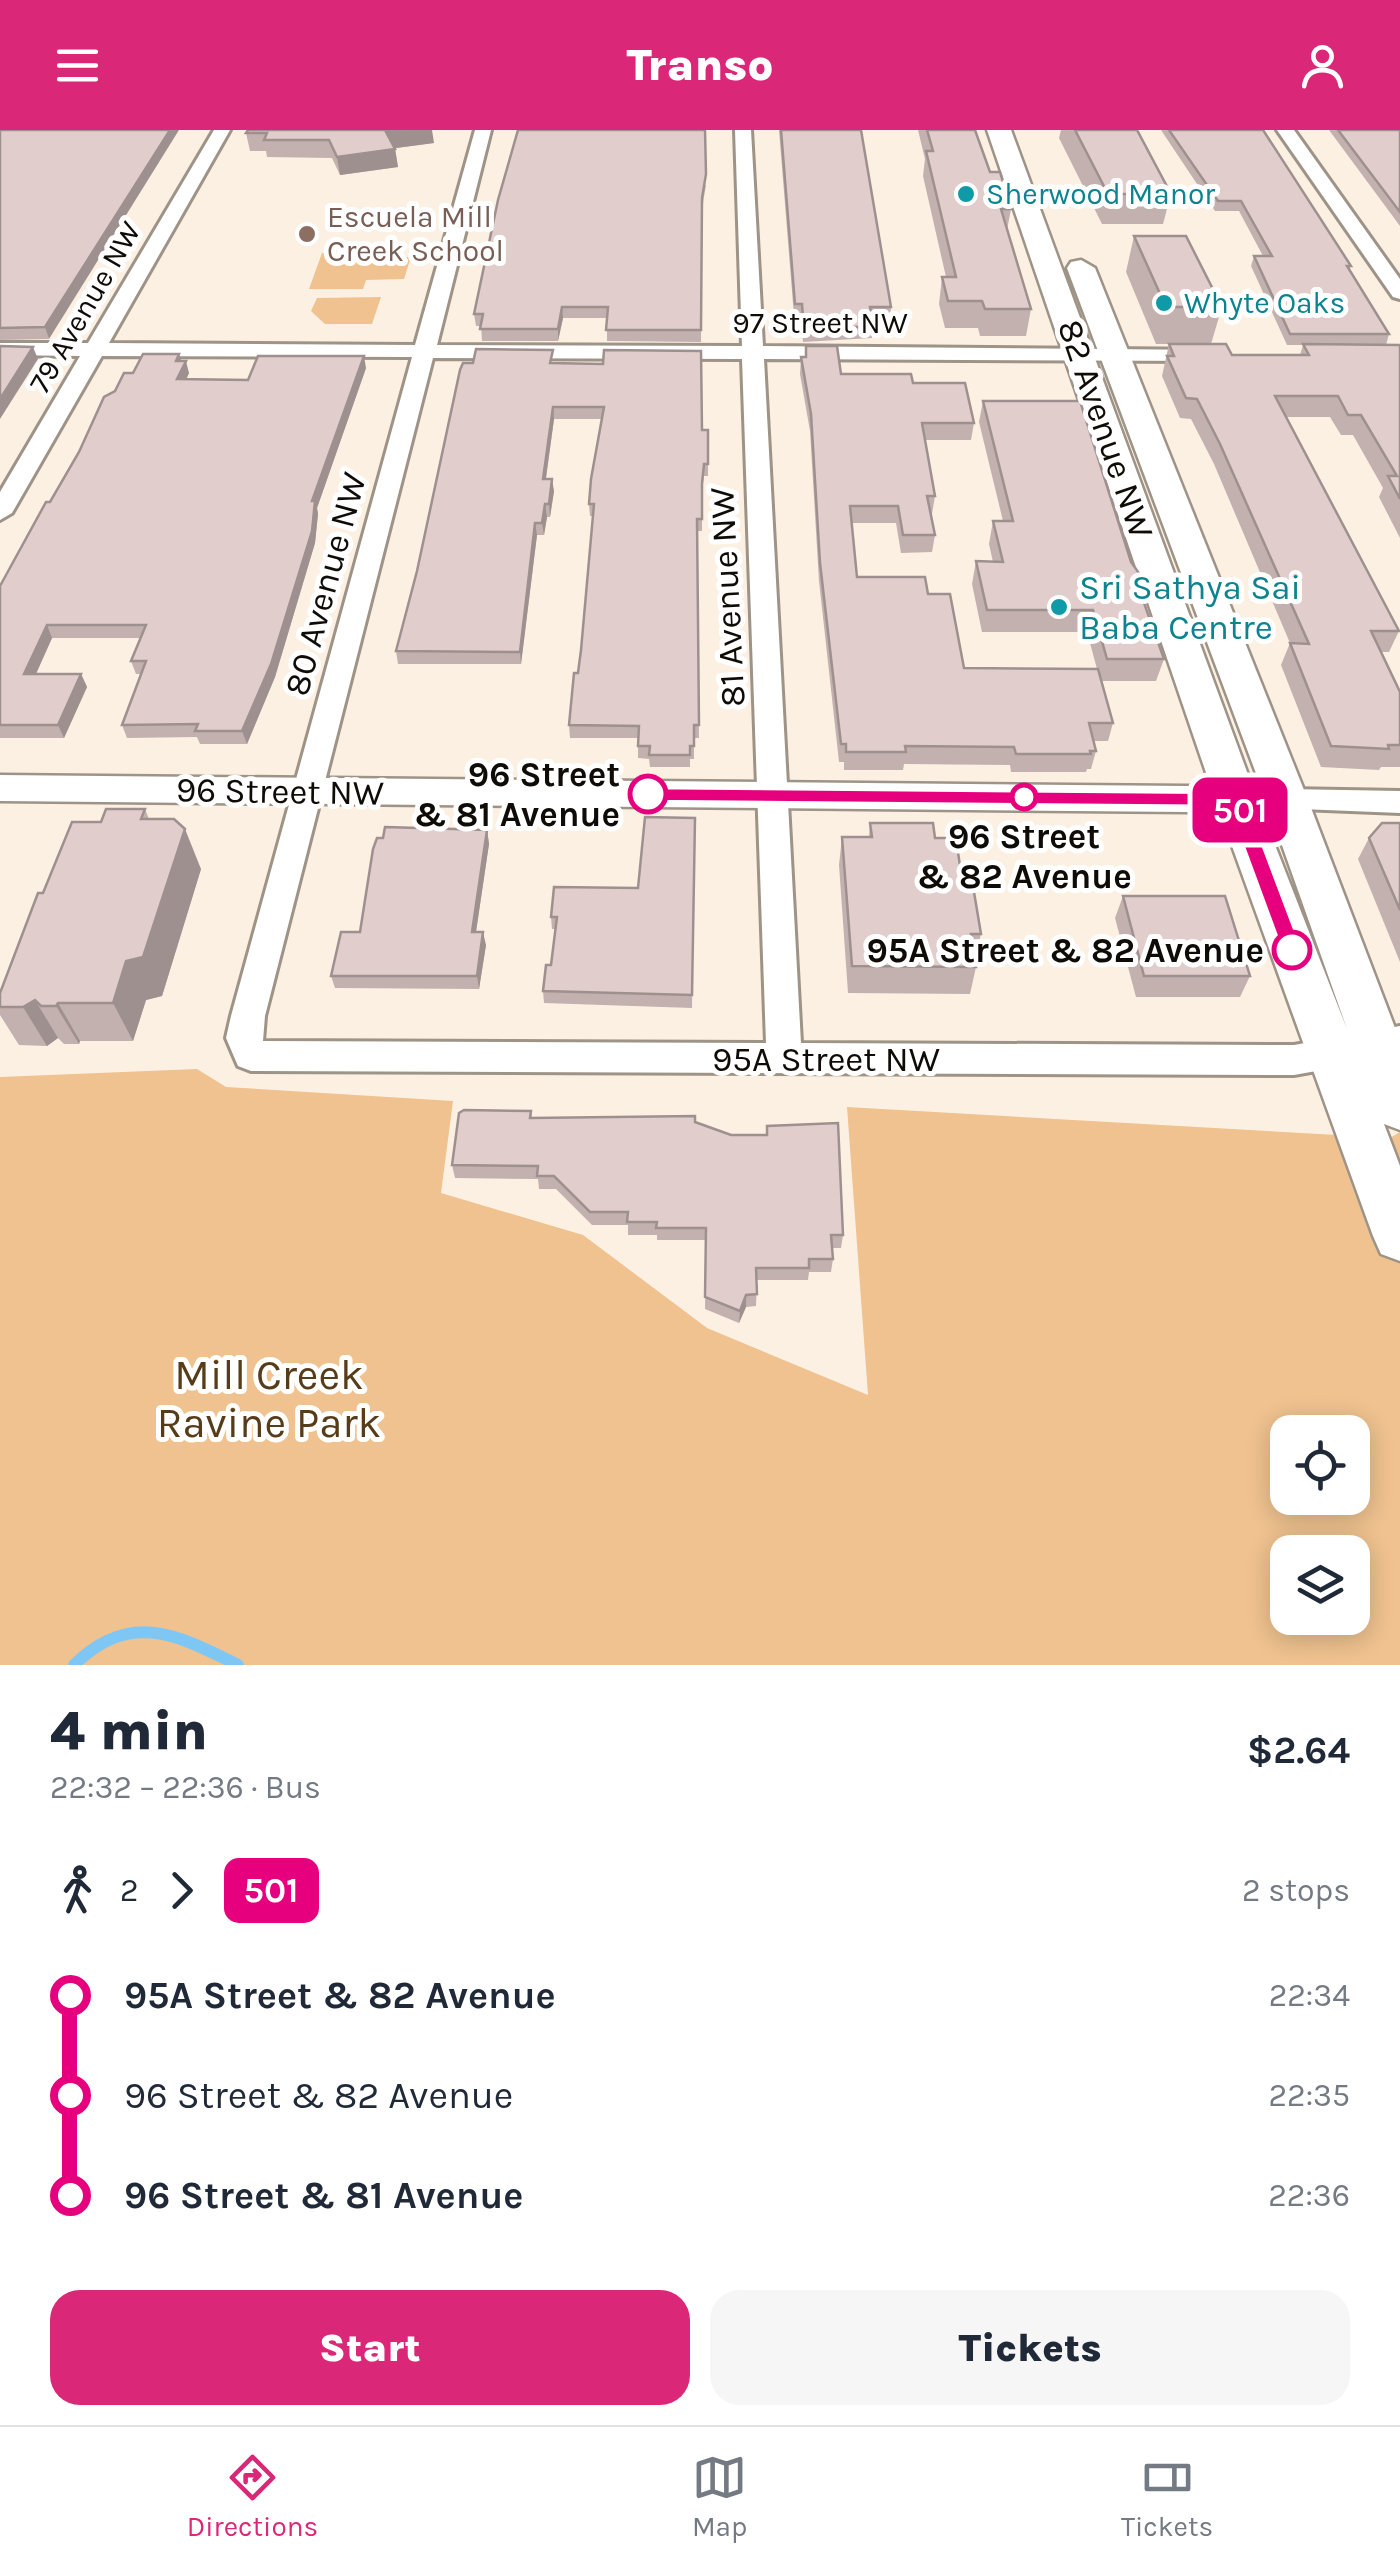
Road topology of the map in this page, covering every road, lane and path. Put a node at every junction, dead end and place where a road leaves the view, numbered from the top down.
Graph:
1 (222, 130) edge
2 (483, 130) edge
3 (743, 130) edge
4 (1000, 130) edge
5 (1286, 130) edge
6 (1068, 236) dead end
7 (1400, 293) edge
8 (0, 349) edge
9 (95, 349) junction
10 (424, 351) junction
11 (750, 352) junction
12 (1098, 354) junction
13 (1228, 355) edge
14 (0, 513) edge
15 (0, 788) edge
16 (305, 792) junction
17 (772, 796) junction
18 (1236, 799) junction
19 (1287, 800) junction
20 (1400, 802) edge
21 (1388, 1043) edge
22 (1330, 1053) junction
23 (251, 1056) joint
24 (784, 1060) junction
25 (1400, 1108) edge
26 (1396, 1225) edge

1 - 9 street, 79 Avenue NW
2 - 10 street, 80 Avenue NW
3 - 11 street, 81 Avenue NW
4 - 12 main road, 82 Avenue NW
5 - 7 street
6 - 12 main road, 82 Avenue NW
8 - 9 street, 97 Street NW
9 - 10 street, 97 Street NW
9 - 14 street, 79 Avenue NW
10 - 11 street, 97 Street NW
10 - 16 street, 80 Avenue NW
11 - 12 street, 97 Street NW
11 - 17 street, 81 Avenue NW
12 - 13 street, 97 Street NW
12 - 18 main road, 82 Avenue NW
12 - 19 main road, 82 Avenue NW
15 - 16 street, 96 Street NW
16 - 17 street, 96 Street NW
16 - 23 street, 80 Avenue NW
17 - 18 street, 96 Street NW
17 - 24 street, 81 Avenue NW
18 - 19 street, 96 Street NW
18 - 22 main road, 82 Avenue NW
19 - 20 street, 96 Street NW
19 - 21 main road, 82 Avenue NW
21 - 22 street, 95A Street NW
21 - 25 main road, 82 Avenue NW
22 - 24 street, 95A Street NW
22 - 26 main road, 82 Avenue NW
23 - 24 street, 95A Street NW

